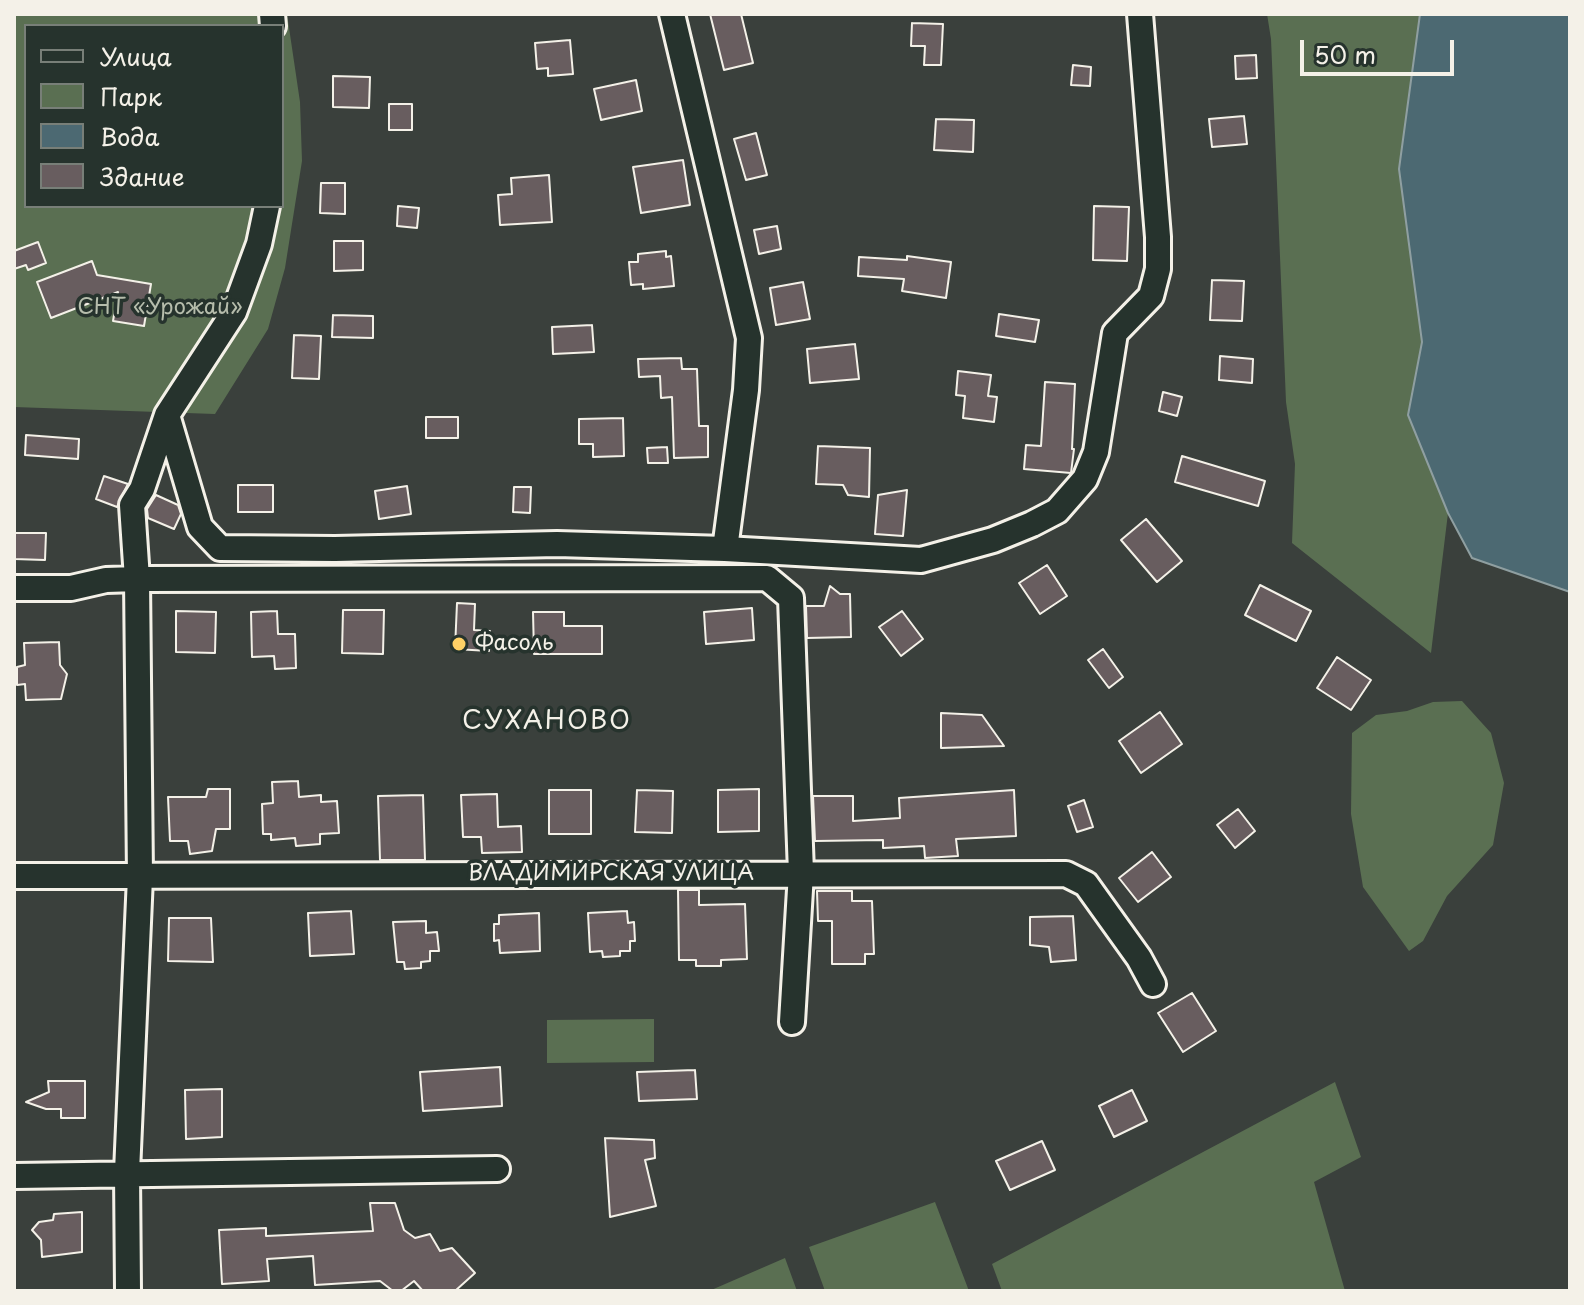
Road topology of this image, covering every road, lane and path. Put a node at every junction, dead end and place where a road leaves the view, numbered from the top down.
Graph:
1 (672, 14) edge
2 (1140, 14) edge
3 (267, 208) edge
4 (167, 415) junction
5 (725, 549) junction
6 (137, 579) junction
7 (14, 588) edge
8 (801, 873) junction
9 (14, 876) edge
10 (140, 877) junction
11 (1153, 984) dead end
12 (792, 1022) dead end
13 (497, 1169) dead end
14 (127, 1172) junction
15 (14, 1176) edge
16 (128, 1291) edge

1 - 5 street
2 - 5 street
3 - 4 street
4 - 5 street
4 - 6 street
6 - 7 street
6 - 8 street
6 - 10 street
8 - 10 street, ВЛАДИМИРСКАЯ УЛИЦА
8 - 11 street, ВЛАДИМИРСКАЯ УЛИЦА
8 - 12 street
9 - 10 street, ВЛАДИМИРСКАЯ УЛИЦА
10 - 14 street
13 - 14 street
14 - 15 street
14 - 16 street

